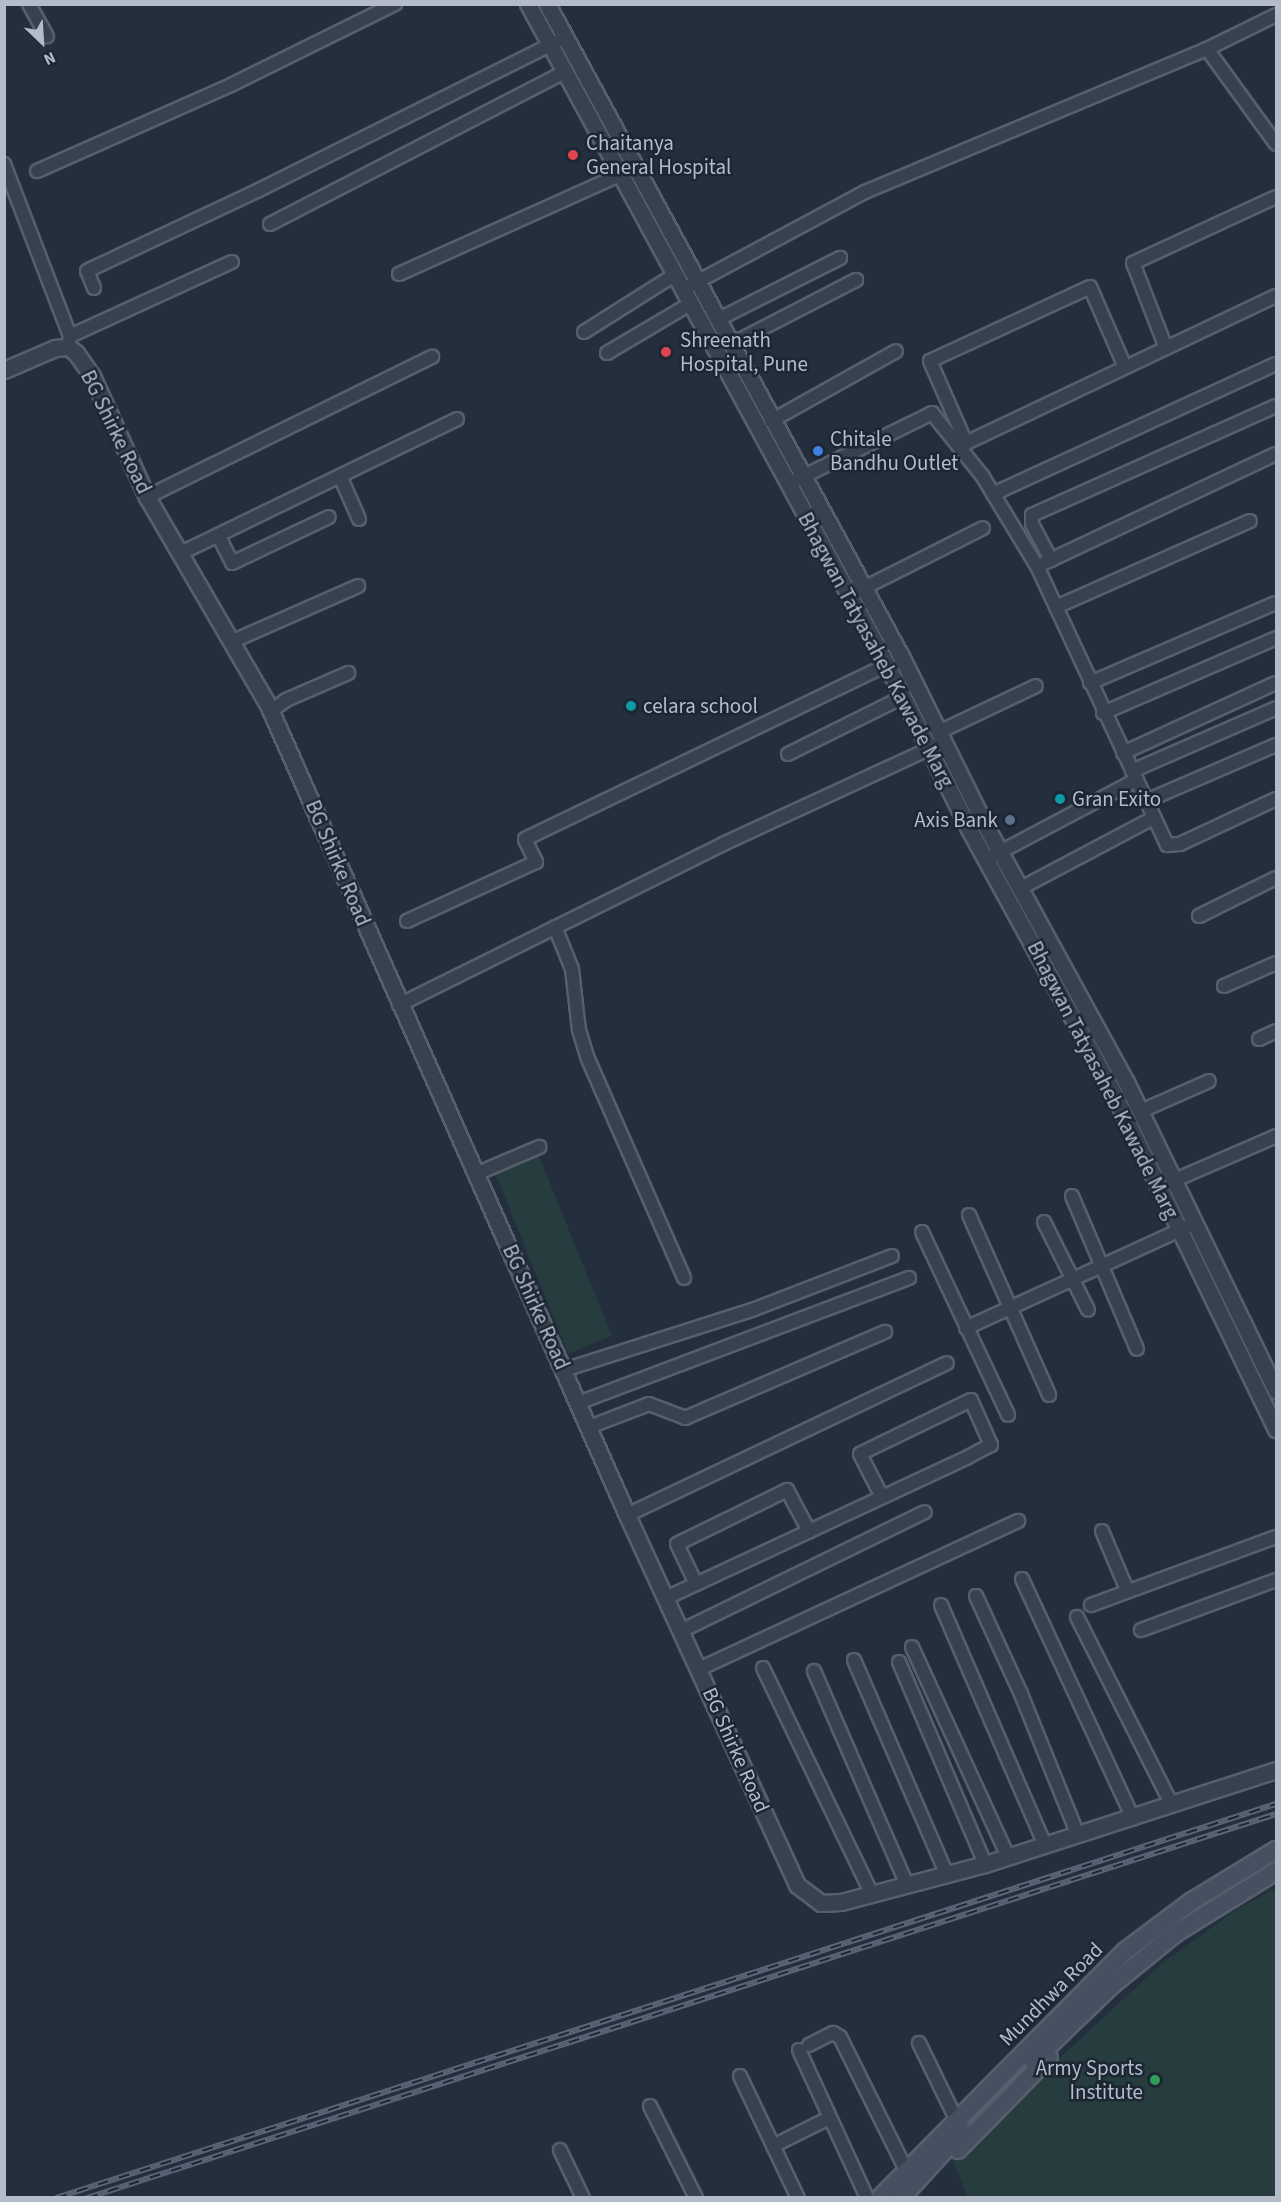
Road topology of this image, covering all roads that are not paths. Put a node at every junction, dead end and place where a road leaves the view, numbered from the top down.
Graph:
1 (29, 4) edge
2 (394, 4) edge
3 (528, 4) edge
4 (547, 4) edge
5 (1276, 15) edge
6 (47, 36) dead end
7 (558, 41) junction
8 (1207, 49) junction
9 (566, 72) junction
10 (606, 111) junction
11 (591, 118) junction
12 (1276, 144) edge
13 (4, 164) edge
14 (37, 171) dead end
15 (622, 174) junction
16 (1276, 197) edge
17 (270, 224) dead end
18 (840, 258) dead end
19 (232, 262) dead end
20 (399, 274) dead end
21 (674, 275) junction
22 (856, 280) dead end
23 (697, 282) junction
24 (94, 288) dead end
25 (682, 290) junction
26 (1276, 296) edge
27 (1276, 302) edge
28 (690, 304) junction
29 (717, 320) junction
30 (584, 332) dead end
31 (69, 342) junction
32 (730, 345) junction
33 (1166, 348) junction
34 (896, 351) dead end
35 (607, 353) dead end
36 (432, 357) dead end
37 (1276, 364) edge
38 (1125, 367) junction
39 (4, 370) edge
40 (950, 404) junction
41 (1276, 406) edge
42 (932, 413) junction
43 (457, 419) dead end
44 (771, 421) junction
45 (960, 448) junction
46 (1276, 454) edge
47 (340, 476) junction
48 (803, 477) junction
49 (788, 484) junction
50 (993, 494) junction
51 (147, 497) junction
52 (329, 517) dead end
53 (359, 519) dead end
54 (1250, 521) dead end
55 (983, 528) dead end
56 (218, 535) junction
57 (179, 554) junction
58 (1051, 560) junction
59 (1037, 566) junction
60 (358, 586) dead end
61 (864, 588) junction
62 (849, 596) junction
63 (1276, 603) edge
64 (1056, 607) junction
65 (1276, 638) edge
66 (231, 642) junction
67 (887, 665) junction
68 (348, 673) dead end
69 (1090, 683) junction
70 (1276, 683) edge
71 (1036, 686) dead end
72 (903, 696) junction
73 (1276, 708) edge
74 (272, 711) junction
75 (1103, 713) junction
76 (941, 737) junction
77 (1276, 746) edge
78 (929, 749) junction
79 (1123, 753) junction
80 (788, 754) dead end
81 (1134, 776) junction
82 (1276, 800) edge
83 (1146, 801) junction
84 (1153, 818) junction
85 (993, 856) junction
86 (1276, 878) edge
87 (1021, 888) junction
88 (1198, 916) dead end
89 (407, 921) dead end
90 (555, 927) junction
91 (1276, 963) edge
92 (1224, 986) dead end
93 (1077, 992) junction
94 (1063, 1000) junction
95 (399, 1005) junction
96 (1276, 1031) edge
97 (1259, 1039) dead end
98 (1209, 1081) dead end
99 (1141, 1111) junction
100 (1276, 1136) edge
101 (540, 1147) dead end
102 (476, 1174) junction
103 (1174, 1180) junction
104 (1072, 1196) dead end
105 (969, 1215) dead end
106 (1044, 1222) dead end
107 (1196, 1223) junction
108 (922, 1232) dead end
109 (1183, 1236) junction
110 (892, 1256) dead end
111 (1100, 1265) junction
112 (684, 1278) dead end
113 (909, 1278) dead end
114 (1072, 1278) junction
115 (1012, 1307) junction
116 (1088, 1310) dead end
117 (966, 1328) junction
118 (885, 1332) dead end
119 (1137, 1349) dead end
120 (947, 1363) dead end
121 (564, 1370) junction
122 (1276, 1392) edge
123 (1049, 1395) dead end
124 (578, 1403) junction
125 (1276, 1414) edge
126 (1008, 1415) dead end
127 (589, 1427) junction
128 (1276, 1430) edge
129 (882, 1497) junction
130 (925, 1512) dead end
131 (627, 1515) junction
132 (1018, 1521) dead end
133 (809, 1531) junction
134 (1102, 1531) dead end
135 (1276, 1537) edge
136 (1022, 1579) dead end
137 (1276, 1580) edge
138 (696, 1584) junction
139 (1127, 1590) junction
140 (976, 1596) dead end
141 (666, 1598) junction
142 (941, 1605) dead end
143 (1091, 1605) dead end
144 (1077, 1617) dead end
145 (1141, 1630) dead end
146 (681, 1631) junction
147 (912, 1647) dead end
148 (854, 1660) dead end
149 (899, 1662) dead end
150 (763, 1668) dead end
151 (699, 1669) junction
152 (814, 1671) dead end
153 (1276, 1770) edge
154 (1172, 1805) junction
155 (1133, 1818) junction
156 (1078, 1835) junction
157 (1045, 1845) junction
158 (1276, 1850) edge
159 (1008, 1857) junction
160 (1276, 1862) edge
161 (986, 1864) junction
162 (1276, 1871) edge
163 (947, 1875) junction
164 (1276, 1876) edge
165 (908, 1885) junction
166 (872, 1894) junction
167 (919, 2043) dead end
168 (740, 2076) dead end
169 (650, 2106) dead end
170 (830, 2118) junction
171 (957, 2121) junction
172 (773, 2146) junction
173 (560, 2150) dead end
174 (914, 2172) junction
175 (583, 2198) edge
176 (696, 2198) edge
177 (798, 2198) edge
178 (867, 2198) edge
179 (880, 2198) edge
180 (888, 2198) edge
181 (902, 2198) edge
182 (912, 2198) edge

1 - 6 street
2 - 14 street
3 - 7 street, Bhagwan Tatyasaheb Kawade Marg
4 - 7 street, Bhagwan Tatyasaheb Kawade Marg
5 - 8 street
7 - 9 street, Bhagwan Tatyasaheb Kawade Marg
7 - 10 street, Bhagwan Tatyasaheb Kawade Marg
7 - 24 street
8 - 12 street
8 - 23 street
9 - 11 street, Bhagwan Tatyasaheb Kawade Marg
9 - 17 street
10 - 11 street
10 - 23 street, Bhagwan Tatyasaheb Kawade Marg
11 - 15 street, Bhagwan Tatyasaheb Kawade Marg
13 - 31 street
15 - 20 street
15 - 21 street, Bhagwan Tatyasaheb Kawade Marg
16 - 33 street
18 - 29 street
19 - 31 street
21 - 25 street, Bhagwan Tatyasaheb Kawade Marg
21 - 30 street
22 - 32 street
23 - 25 street
23 - 29 street, Bhagwan Tatyasaheb Kawade Marg
25 - 28 street, Bhagwan Tatyasaheb Kawade Marg
26 - 33 street
27 - 45 street
28 - 35 street
28 - 49 street, Bhagwan Tatyasaheb Kawade Marg
29 - 32 street, Bhagwan Tatyasaheb Kawade Marg
31 - 39 street, BG Shirke Road
31 - 51 street, BG Shirke Road
32 - 44 street, Bhagwan Tatyasaheb Kawade Marg
33 - 38 street
34 - 44 street
36 - 51 street
37 - 50 street
38 - 40 street
38 - 40 street
40 - 42 street
41 - 58 street
42 - 45 street
42 - 48 street
43 - 47 street
44 - 48 street, Bhagwan Tatyasaheb Kawade Marg
45 - 50 street
46 - 58 street
47 - 53 street
47 - 56 street
48 - 49 street
48 - 61 street, Bhagwan Tatyasaheb Kawade Marg
49 - 62 street, Bhagwan Tatyasaheb Kawade Marg
50 - 59 street
51 - 57 street, BG Shirke Road
52 - 56 street
54 - 64 street
55 - 61 street
56 - 57 street
57 - 66 street, BG Shirke Road
58 - 59 street
59 - 64 street
60 - 66 street
61 - 62 street
61 - 76 street, Bhagwan Tatyasaheb Kawade Marg
62 - 67 street, Bhagwan Tatyasaheb Kawade Marg
63 - 69 street
64 - 69 street
65 - 75 street
66 - 74 street, BG Shirke Road
67 - 72 street, Bhagwan Tatyasaheb Kawade Marg
67 - 89 street
68 - 74 street
69 - 75 street
70 - 79 street
71 - 76 street
72 - 78 street, Bhagwan Tatyasaheb Kawade Marg
72 - 80 street
73 - 81 street
74 - 95 street, BG Shirke Road
75 - 79 street
76 - 78 street
76 - 85 street, Bhagwan Tatyasaheb Kawade Marg
77 - 83 street
78 - 85 street, Bhagwan Tatyasaheb Kawade Marg
78 - 90 street
79 - 81 street
81 - 83 street
81 - 85 street
82 - 84 street
83 - 84 street
84 - 87 street
85 - 87 street, Bhagwan Tatyasaheb Kawade Marg
85 - 94 street, Bhagwan Tatyasaheb Kawade Marg
86 - 88 street
87 - 93 street, Bhagwan Tatyasaheb Kawade Marg
90 - 95 street
90 - 112 street
91 - 92 street
93 - 94 street
93 - 99 street, Bhagwan Tatyasaheb Kawade Marg
94 - 109 street, Bhagwan Tatyasaheb Kawade Marg
95 - 102 street, BG Shirke Road
96 - 97 street
98 - 99 street
99 - 103 street, Bhagwan Tatyasaheb Kawade Marg
100 - 103 street
101 - 102 street
102 - 121 street, BG Shirke Road
103 - 107 street, Bhagwan Tatyasaheb Kawade Marg
104 - 111 street
105 - 115 street
106 - 114 street
107 - 109 street
107 - 122 street, Bhagwan Tatyasaheb Kawade Marg
108 - 117 street
109 - 111 street
109 - 125 street
109 - 128 street, Bhagwan Tatyasaheb Kawade Marg
110 - 121 street
111 - 114 street
111 - 119 street
113 - 124 street
114 - 115 street
114 - 116 street
115 - 117 street
115 - 123 street
117 - 126 street
118 - 127 street
120 - 131 street
121 - 124 street, BG Shirke Road
124 - 127 street, BG Shirke Road
127 - 131 street, BG Shirke Road
129 - 129 street
129 - 133 street
130 - 146 street
131 - 141 street, BG Shirke Road
132 - 151 street
133 - 138 street
133 - 138 street
134 - 139 street
135 - 139 street
136 - 155 street
137 - 145 street
138 - 141 street
139 - 143 street
140 - 156 street
141 - 146 street, BG Shirke Road
142 - 157 street
144 - 154 street
146 - 151 street, BG Shirke Road
147 - 159 street
148 - 163 street
149 - 161 street
150 - 166 street
151 - 166 street, BG Shirke Road
152 - 165 street
153 - 154 street, BG Shirke Road
154 - 155 street, BG Shirke Road
155 - 156 street, BG Shirke Road
156 - 157 street, BG Shirke Road
157 - 159 street, BG Shirke Road
158 - 171 main road, Mundhwa Road
159 - 161 street, BG Shirke Road
160 - 174 main road
161 - 163 street, BG Shirke Road
162 - 174 main road
163 - 165 street, BG Shirke Road
164 - 182 main road, Mundhwa Road
165 - 166 street, BG Shirke Road
167 - 171 street
168 - 172 street
169 - 176 street
170 - 172 street
170 - 174 street
170 - 178 street
171 - 174 main road, Mundhwa Road
172 - 177 street
173 - 175 street
174 - 179 main road, Mundhwa Road
174 - 180 main road
174 - 181 main road

